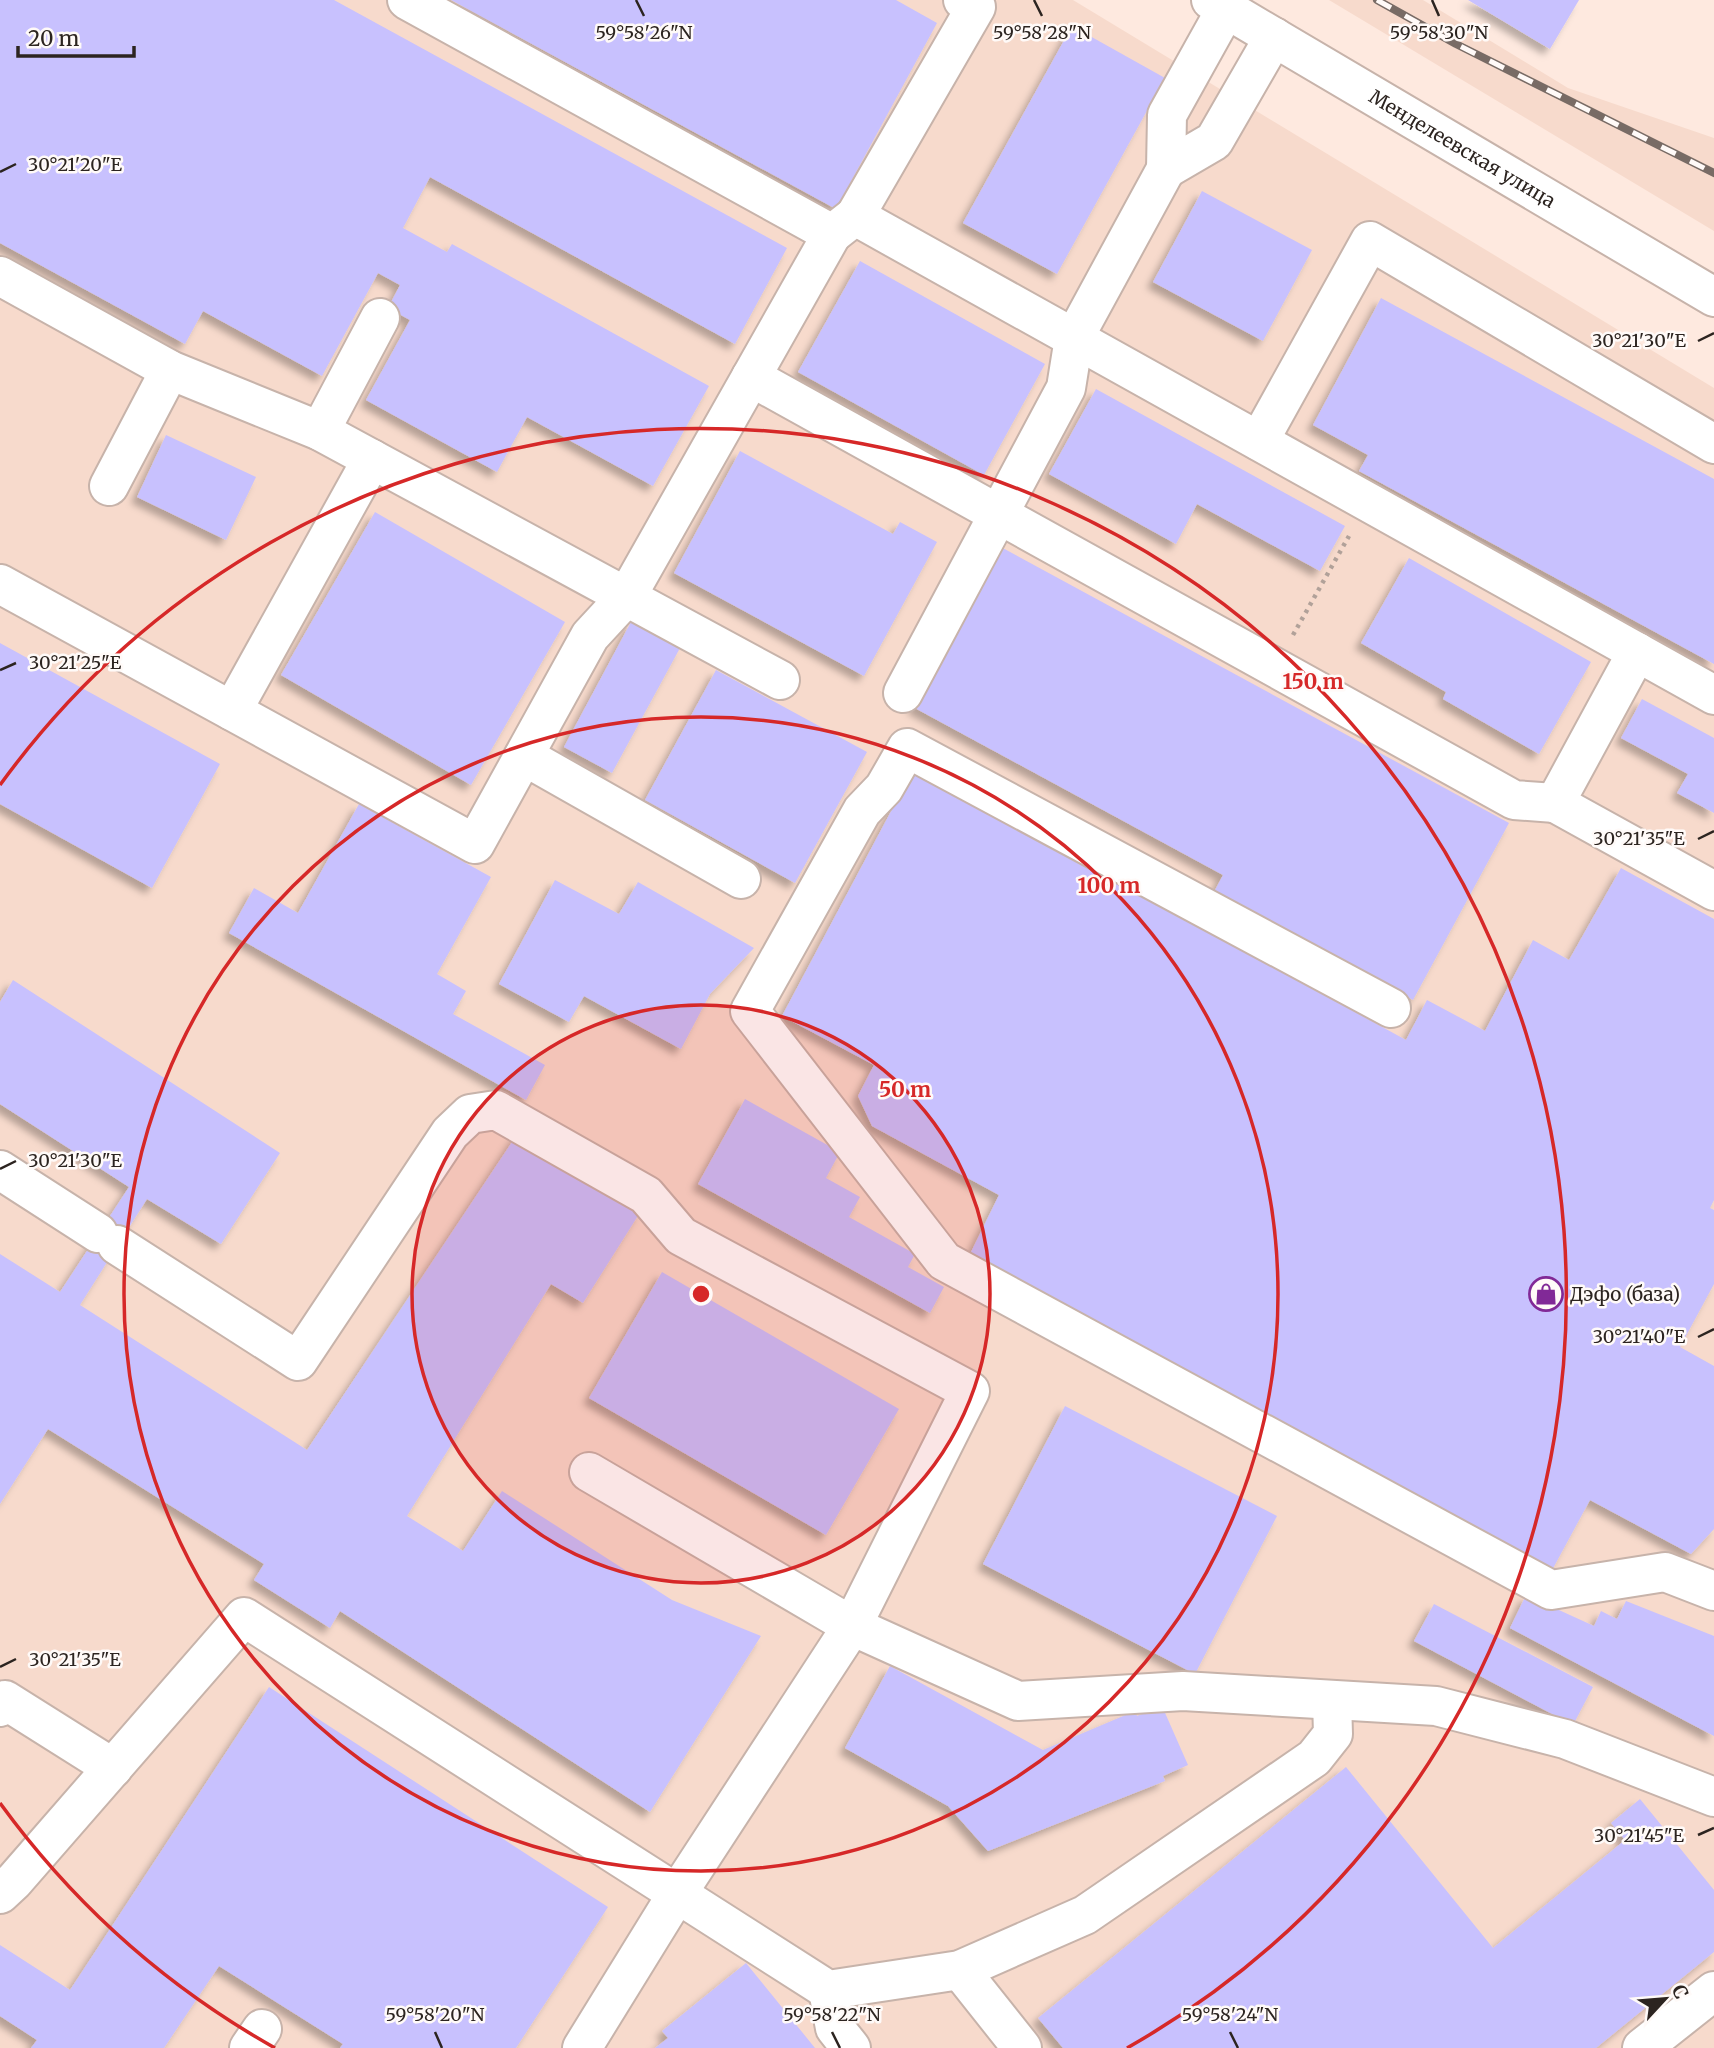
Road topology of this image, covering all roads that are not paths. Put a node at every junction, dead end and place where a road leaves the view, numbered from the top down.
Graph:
1 (407, 0) edge
2 (963, 0) edge
3 (1219, 4) edge
4 (1274, 37) junction
5 (1166, 169) junction
6 (844, 225) junction
7 (0, 276) edge
8 (1714, 297) edge
9 (380, 318) dead end
10 (1074, 338) junction
11 (170, 370) junction
12 (751, 377) junction
13 (320, 431) junction
14 (1259, 441) junction
15 (1714, 444) edge
16 (372, 459) junction
17 (108, 486) dead end
18 (999, 515) junction
19 (0, 584) edge
20 (627, 596) junction
21 (1637, 652) junction
22 (780, 680) dead end
23 (903, 693) dead end
24 (1714, 695) edge
25 (232, 711) junction
26 (524, 757) junction
27 (1555, 803) junction
28 (741, 879) dead end
29 (1714, 891) edge
30 (1391, 1008) dead end
31 (0, 1170) edge
32 (589, 1472) dead end
33 (1714, 1591) edge
34 (852, 1626) junction
35 (1332, 1700) junction
36 (0, 1707) edge
37 (113, 1768) junction
38 (1714, 1797) edge
39 (0, 1894) edge
40 (677, 1894) junction
41 (960, 1970) junction
42 (828, 1990) junction
43 (1714, 1991) edge
44 (582, 2048) edge
45 (851, 2048) edge
46 (1022, 2048) edge
47 (1642, 2048) edge

1 - 6 street
2 - 6 street
3 - 4 street, Менделеевская улица
3 - 5 street
4 - 5 street
4 - 8 street, Менделеевская улица
5 - 10 street
6 - 10 street
6 - 12 street
7 - 11 street
9 - 13 street
10 - 14 street
10 - 18 street
11 - 13 street
11 - 17 street
12 - 18 street
12 - 20 street
13 - 16 street
14 - 15 street
14 - 21 street
16 - 20 street
16 - 25 street
18 - 23 street
18 - 27 street
19 - 25 street
20 - 22 street
20 - 26 street
21 - 24 street
21 - 27 street
25 - 26 street
26 - 28 street
27 - 29 street
30 - 33 street
31 - 34 street
32 - 34 street
34 - 35 street
34 - 40 street
35 - 38 street
35 - 41 street
36 - 37 street
37 - 39 street
37 - 40 street
40 - 42 street
40 - 44 street
41 - 42 street
41 - 46 street
42 - 45 street
43 - 47 street

